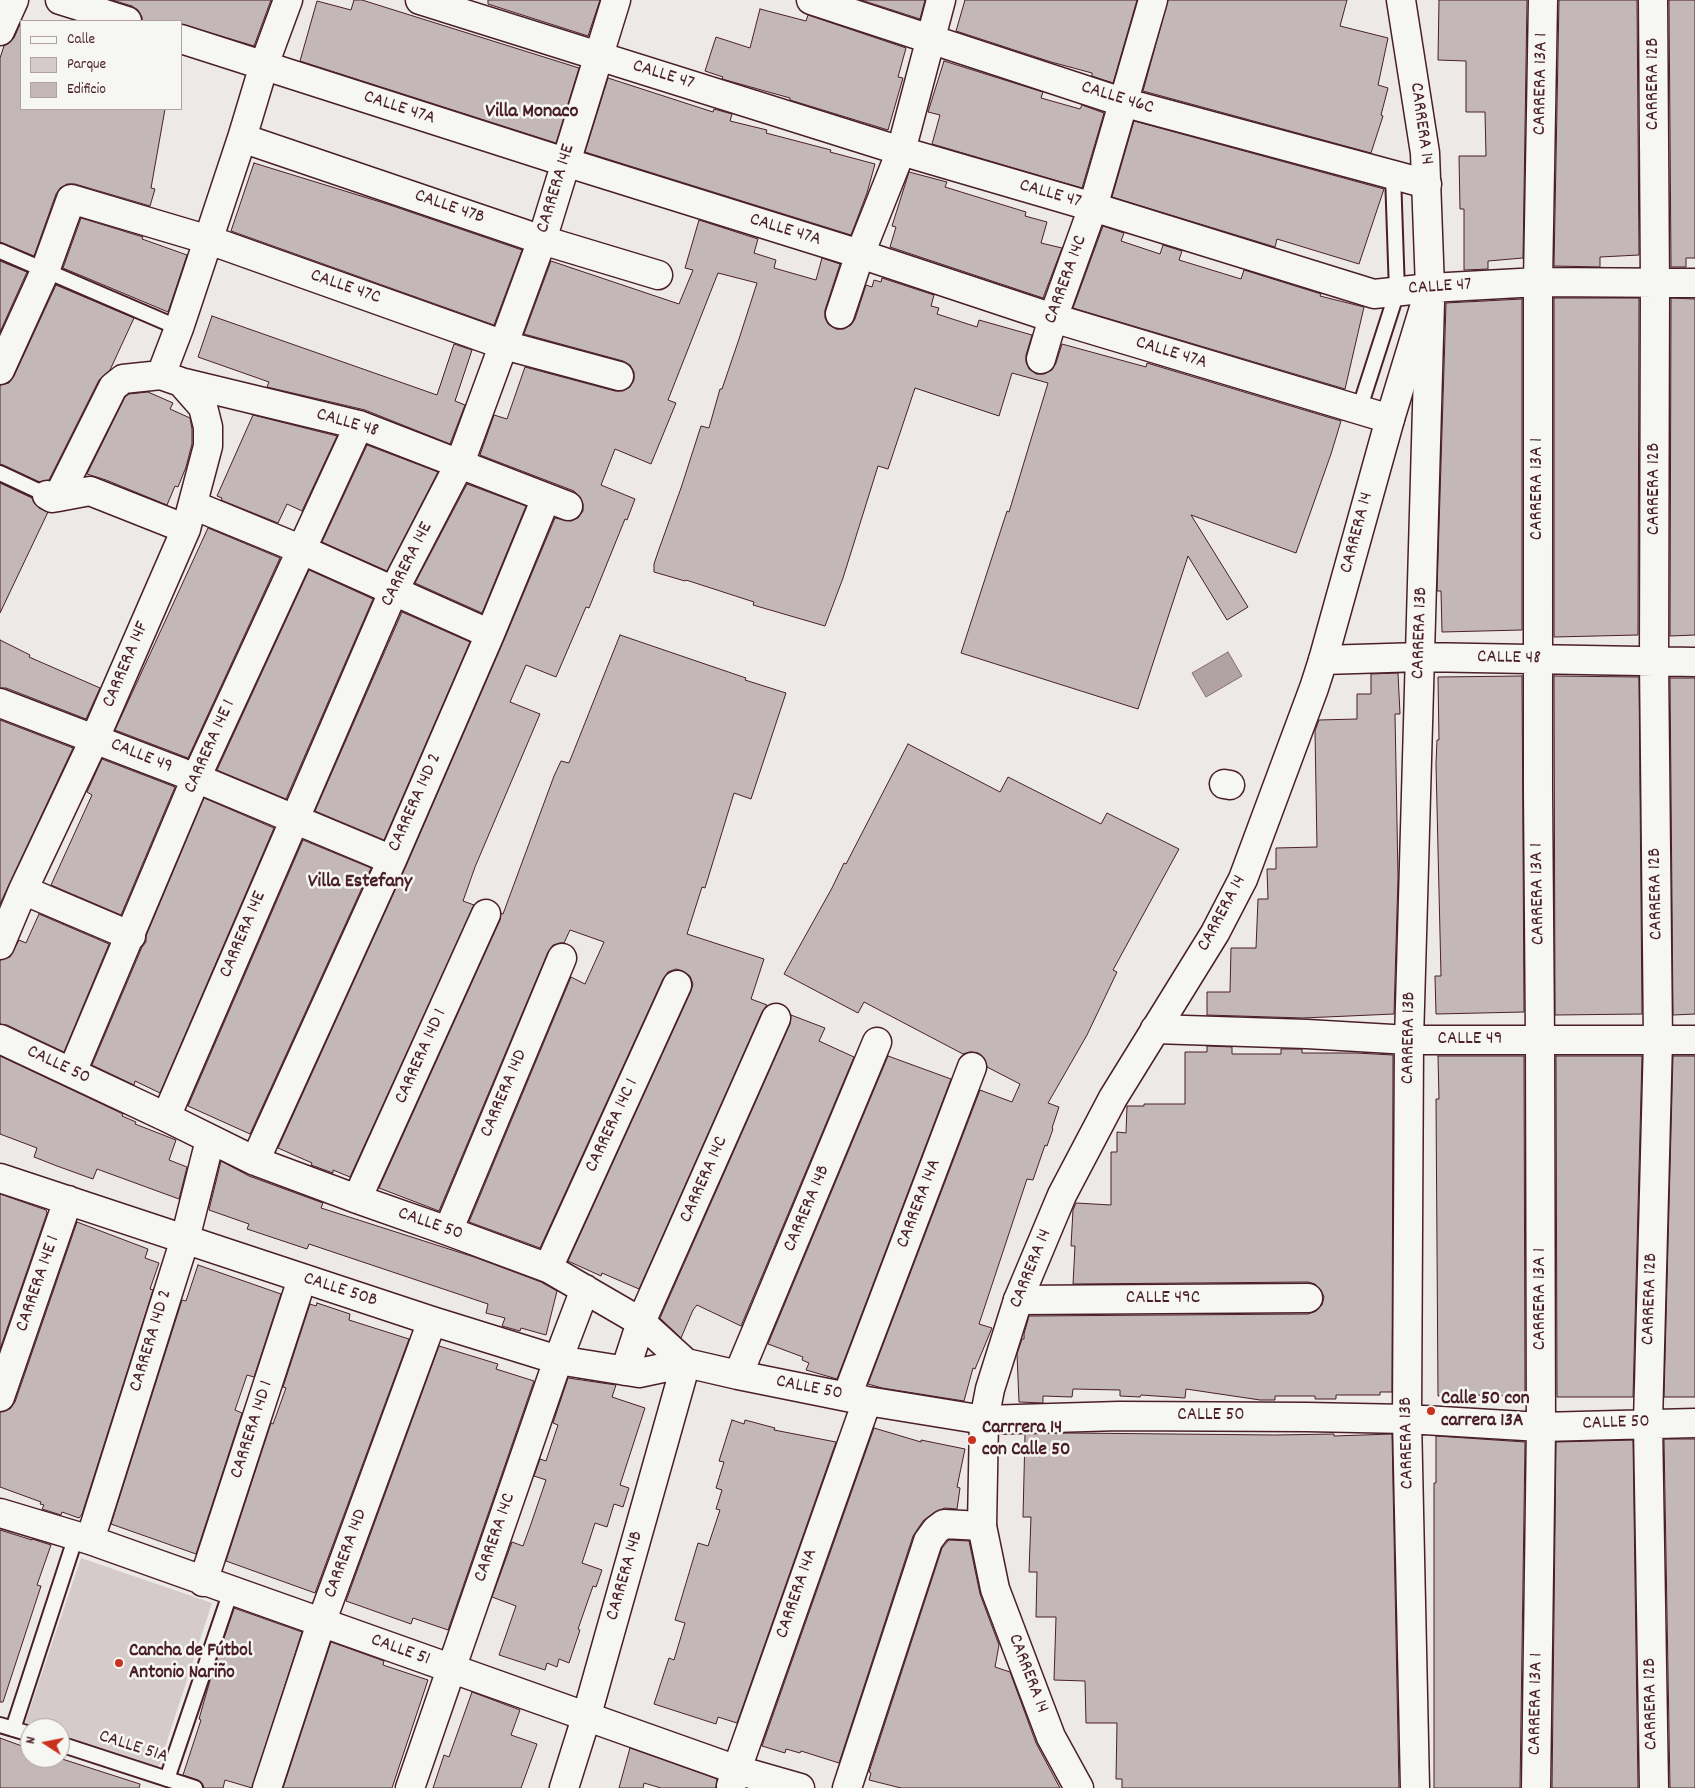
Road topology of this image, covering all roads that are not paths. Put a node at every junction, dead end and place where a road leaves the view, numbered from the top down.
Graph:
1 (14, 0) edge
2 (60, 0) edge
3 (288, 0) edge
4 (420, 0) edge
5 (616, 0) edge
6 (811, 0) edge
7 (941, 0) edge
8 (1152, 0) edge
9 (1401, 0) edge
10 (1543, 0) edge
11 (1653, 0) edge
12 (124, 20) edge
13 (0, 31) edge
14 (182, 39) edge
15 (930, 40) junction
16 (598, 56) junction
17 (264, 65) junction
18 (1122, 102) junction
19 (242, 138) junction
20 (901, 151) junction
21 (565, 162) junction
22 (1393, 175) junction
23 (1427, 184) junction
24 (1093, 208) junction
25 (209, 240) junction
26 (542, 240) junction
27 (0, 252) edge
28 (860, 254) junction
29 (45, 271) junction
30 (658, 275) dead end
31 (1538, 282) junction
32 (1695, 283) edge
33 (1655, 284) junction
34 (1430, 288) junction
35 (1397, 292) junction
36 (840, 314) dead end
37 (1053, 318) junction
38 (179, 328) junction
39 (504, 345) junction
40 (1041, 358) dead end
41 (0, 370) edge
42 (620, 376) dead end
43 (171, 378) junction
44 (1359, 410) junction
45 (1390, 419) junction
46 (358, 425) junction
47 (460, 463) junction
48 (0, 473) edge
49 (52, 496) junction
50 (557, 502) joint
51 (189, 517) junction
52 (300, 549) junction
53 (393, 592) junction
54 (490, 634) junction
55 (1420, 657) junction
56 (1538, 659) junction
57 (1323, 660) junction
58 (1654, 661) junction
59 (1695, 662) edge
60 (0, 703) edge
61 (95, 738) junction
62 (196, 778) junction
63 (294, 820) junction
64 (392, 860) junction
65 (23, 890) junction
66 (486, 914) dead end
67 (130, 936) junction
68 (0, 945) edge
69 (562, 958) dead end
70 (677, 985) dead end
71 (776, 1018) dead end
72 (1155, 1029) junction
73 (0, 1039) edge
74 (1409, 1040) junction
75 (1540, 1040) junction
76 (1658, 1040) junction
77 (1695, 1040) edge
78 (877, 1042) dead end
79 (972, 1067) dead end
80 (72, 1072) junction
81 (166, 1116) junction
82 (210, 1140) junction
83 (256, 1161) junction
84 (0, 1178) edge
85 (356, 1199) junction
86 (68, 1200) junction
87 (448, 1230) junction
88 (185, 1239) junction
89 (548, 1268) junction
90 (302, 1279) junction
91 (585, 1289) junction
92 (1308, 1298) dead end
93 (1018, 1300) junction
94 (432, 1321) junction
95 (642, 1322) junction
96 (558, 1360) junction
97 (686, 1363) junction
98 (625, 1371) junction
99 (738, 1375) junction
100 (0, 1397) edge
101 (857, 1399) junction
102 (1407, 1419) junction
103 (984, 1420) junction
104 (1695, 1422) edge
105 (1648, 1423) junction
106 (1541, 1427) junction
107 (0, 1512) edge
108 (982, 1526) junction
109 (83, 1538) junction
110 (203, 1582) junction
111 (230, 1591) junction
112 (321, 1623) junction
113 (451, 1669) junction
114 (586, 1718) junction
115 (6, 1727) edge
116 (20, 1731) edge
117 (70, 1747) edge
118 (167, 1779) junction
119 (734, 1779) edge
120 (195, 1788) edge
121 (267, 1788) edge
122 (410, 1788) edge
123 (564, 1788) edge
124 (800, 1788) edge
125 (847, 1788) edge
126 (1079, 1788) edge
127 (1415, 1788) edge
128 (1536, 1788) edge
129 (1654, 1788) edge

1 - 13 street
2 - 12 street
3 - 17 street
4 - 16 street, CALLE 47
5 - 16 street, CARRERA 14E
6 - 15 street, CALLE 46C
7 - 15 street
8 - 18 street, CARRERA 14C
9 - 23 street, CARRERA 14
10 - 31 street, CARRERA 13A 1
11 - 33 street, CARRERA 12B
14 - 17 street, CALLE 47A
15 - 18 street, CALLE 46C
15 - 20 street
16 - 20 street, CALLE 47
16 - 21 street, CARRERA 14E
17 - 19 street
17 - 21 street, CALLE 47A
18 - 22 street, CALLE 46C
18 - 24 street, CARRERA 14C
19 - 25 street
19 - 26 street, CALLE 47B
20 - 24 street, CALLE 47
20 - 28 street
21 - 26 street, CARRERA 14E
21 - 28 street, CALLE 47A
22 - 23 street, CALLE 46C
22 - 35 lane
23 - 34 street, CARRERA 14
24 - 35 street, CALLE 47
24 - 37 street, CARRERA 14C
25 - 29 street, CALLE 47C
25 - 38 street
25 - 39 street, CALLE 47C
26 - 30 street, CALLE 47B
26 - 39 street, CARRERA 14E
27 - 29 lane
28 - 36 street
28 - 37 street, CALLE 47A
29 - 38 lane
29 - 41 street
31 - 33 street, CALLE 47
31 - 34 street, CALLE 47
31 - 56 street, CARRERA 13A 1
32 - 33 street, CALLE 47
33 - 58 street, CARRERA 12B
34 - 35 street, CALLE 47
34 - 45 street, CARRERA 14
34 - 55 street, CARRERA 13B
35 - 44 lane
37 - 40 street, CARRERA 14C
37 - 44 street, CALLE 47A
38 - 43 street
39 - 42 street, CALLE 47C
39 - 47 street, CARRERA 14E
43 - 46 street, CALLE 48
43 - 49 street, CALLE 48
43 - 51 street, CARRERA 14F
44 - 45 street, CALLE 47A
45 - 57 street, CARRERA 14
46 - 47 street, CALLE 48
46 - 52 street, CARRERA 14E 1
47 - 50 street, CALLE 48
47 - 53 street, CARRERA 14E
48 - 49 lane
49 - 51 street
50 - 54 street, CARRERA 14D 2
51 - 52 street
51 - 61 street, CARRERA 14F
52 - 53 street
52 - 62 street, CARRERA 14E 1
53 - 54 street
53 - 63 street, CARRERA 14E
54 - 64 street, CARRERA 14D 2
55 - 56 street, CALLE 48
55 - 57 street, CALLE 48
55 - 74 street, CARRERA 13B
56 - 58 street, CALLE 48
56 - 75 street, CARRERA 13A 1
57 - 72 street, CARRERA 14
58 - 59 street, CALLE 48
58 - 76 street, CARRERA 12B
60 - 61 street, CALLE 49
61 - 62 street, CALLE 49
61 - 65 street, CARRERA 14F
62 - 63 street, CALLE 49
62 - 67 street, CARRERA 14E 1
63 - 64 street, CALLE 49
63 - 81 street, CARRERA 14E
64 - 83 street, CARRERA 14D 2
65 - 67 street
65 - 68 street, CARRERA 14F
66 - 85 street, CARRERA 14D 1
67 - 80 street, CARRERA 14E 1
69 - 87 street, CARRERA 14D
70 - 89 street, CARRERA 14C 1
71 - 95 street, CARRERA 14C
72 - 74 street, CALLE 49
72 - 93 street, CARRERA 14
73 - 80 street, CALLE 50
74 - 75 street, CALLE 49
74 - 102 street, CARRERA 13B
75 - 76 street, CALLE 49
75 - 106 street, CARRERA 13A 1
76 - 77 street, CALLE 49
76 - 105 street, CARRERA 12B
78 - 99 street, CARRERA 14B
79 - 101 street, CARRERA 14A
80 - 81 street, CALLE 50
81 - 82 street, CALLE 50
82 - 83 street, CALLE 50
82 - 88 street, CARRERA 14D 2
83 - 85 street, CALLE 50
84 - 86 street, CALLE 50B
85 - 87 street, CALLE 50
86 - 88 street, CALLE 50B
86 - 100 street, CARRERA 14E 1
87 - 89 street, CALLE 50
88 - 90 street, CALLE 50B
88 - 109 street, CARRERA 14D 2
89 - 91 street, CALLE 50
90 - 94 street, CALLE 50B
90 - 110 street, CARRERA 14D 1
91 - 95 street, CALLE 50
91 - 96 street, CARRERA 14C
92 - 93 street, CALLE 49C
93 - 103 street, CARRERA 14
94 - 96 street, CALLE 50B
94 - 112 street, CARRERA 14D
95 - 97 street, CALLE 50
95 - 98 street, CARRERA 14C
96 - 98 street, CALLE 50B
96 - 113 street, CARRERA 14C
97 - 98 street, CALLE 50B
97 - 99 street, CALLE 50
97 - 114 street, CARRERA 14B
99 - 101 street, CALLE 50
101 - 103 street, CALLE 50
101 - 119 street, CARRERA 14A
102 - 103 street, CALLE 50
102 - 106 street, CALLE 50
102 - 127 street, CARRERA 13B
103 - 108 street, CARRERA 14
104 - 105 street, CALLE 50
105 - 106 street, CALLE 50
105 - 129 street, CARRERA 12B
106 - 128 street, CARRERA 13A 1
107 - 109 street, CALLE 51
108 - 125 street
108 - 126 street, CARRERA 14
109 - 110 street, CALLE 51
109 - 115 lane, CARRERA 14D 2
110 - 111 street, CALLE 51
111 - 112 street, CALLE 51
111 - 118 lane
112 - 113 street, CALLE 51
112 - 121 street, CARRERA 14D
113 - 114 street, CALLE 51
113 - 122 street, CARRERA 14C
114 - 119 street, CALLE 51
114 - 123 street, CARRERA 14B
115 - 116 lane
117 - 118 lane, CALLE 51A
118 - 120 lane, CALLE 51A
119 - 124 street, CALLE 51

